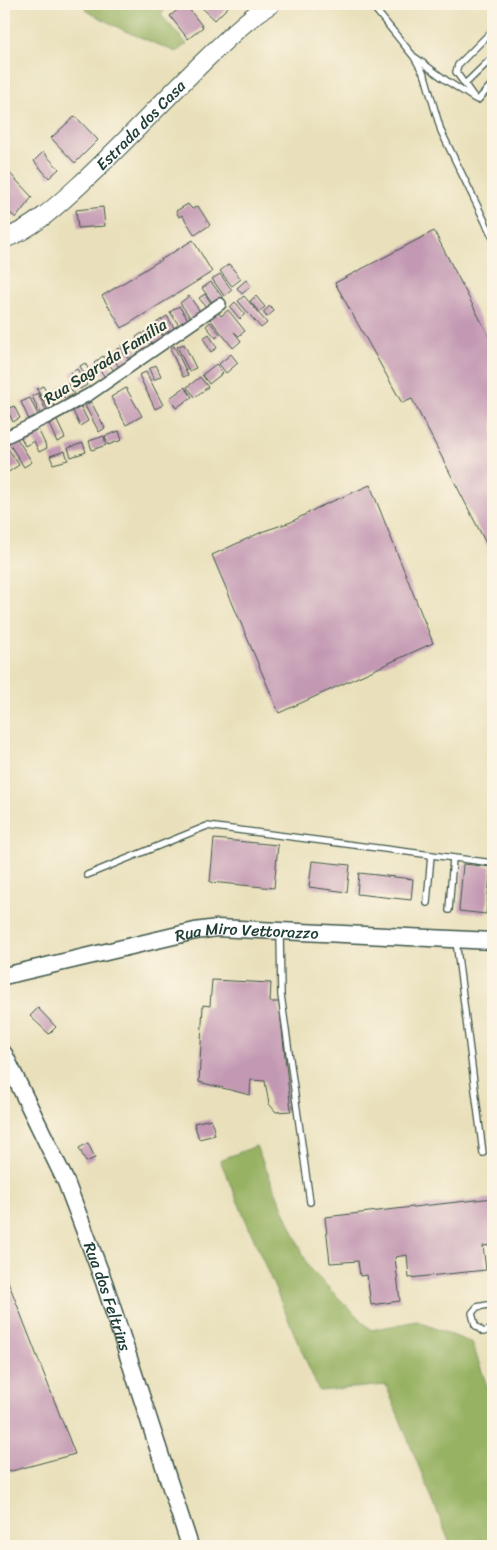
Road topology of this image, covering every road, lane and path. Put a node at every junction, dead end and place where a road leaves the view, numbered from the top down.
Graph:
1 (254, 4) edge
2 (271, 4) edge
3 (371, 4) edge
4 (493, 30) edge
5 (414, 56) junction
6 (493, 57) edge
7 (465, 84) junction
8 (493, 84) edge
9 (475, 99) junction
10 (4, 230) edge
11 (493, 238) edge
12 (4, 239) edge
13 (220, 304) dead end
14 (4, 438) edge
15 (431, 855) junction
16 (453, 858) junction
17 (493, 863) edge
18 (87, 876) dead end
19 (426, 902) dead end
20 (449, 910) dead end
21 (280, 931) junction
22 (456, 938) junction
23 (493, 941) edge
24 (4, 976) edge
25 (4, 1054) edge
26 (483, 1153) dead end
27 (310, 1202) dead end
28 (493, 1304) edge
29 (493, 1329) edge
30 (190, 1546) edge

1 - 10 main road, Estrada dos Casa
2 - 12 main road, Estrada dos Casa
3 - 5 lane
4 - 7 lane
5 - 9 lane
5 - 11 lane
6 - 7 lane
7 - 9 lane
8 - 9 lane
13 - 14 street, Rua Sagrada Família
15 - 16 lane
15 - 18 lane
15 - 19 lane
16 - 17 lane
16 - 20 lane
21 - 22 street, Rua Miro Vettorazzo
21 - 24 street, Rua Miro Vettorazzo
21 - 27 lane
22 - 23 street, Rua Miro Vettorazzo
22 - 26 lane
25 - 30 street, Rua dos Feltrins
28 - 29 lane

